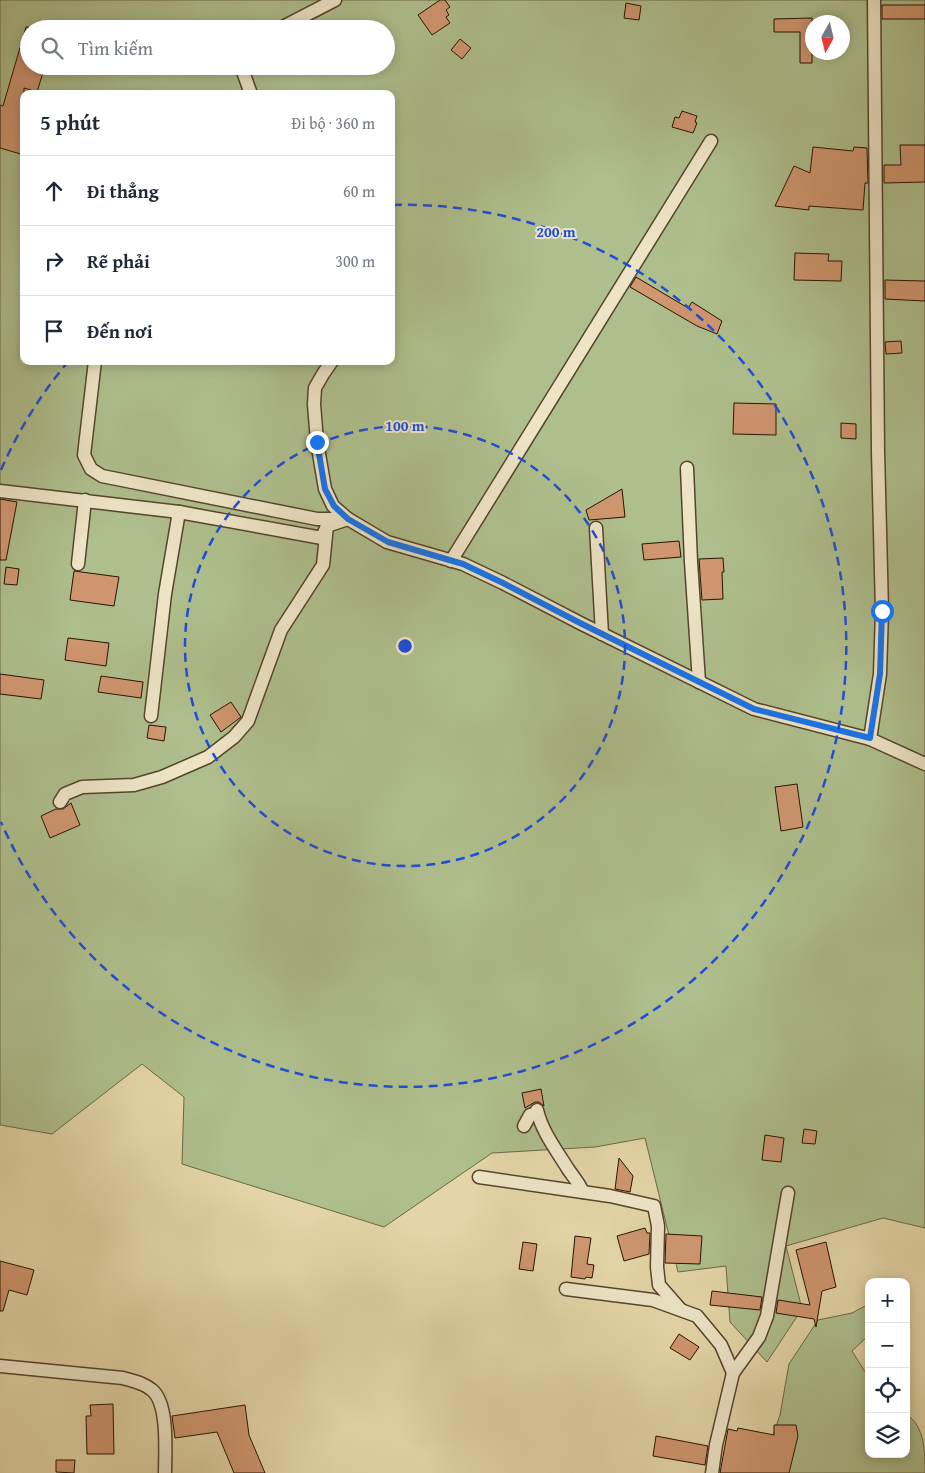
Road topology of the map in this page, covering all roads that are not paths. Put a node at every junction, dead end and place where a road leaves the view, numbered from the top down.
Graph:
1 (335, 0) edge
2 (874, 0) edge
3 (296, 20) edge
4 (244, 75) edge
5 (250, 90) edge
6 (711, 141) dead end
7 (95, 365) edge
8 (329, 365) edge
9 (687, 468) dead end
10 (0, 490) edge
11 (85, 500) junction
12 (179, 512) junction
13 (348, 519) junction
14 (327, 526) junction
15 (596, 528) dead end
16 (451, 561) junction
17 (78, 564) dead end
18 (602, 634) junction
19 (699, 682) junction
20 (151, 716) dead end
21 (870, 738) junction
22 (925, 764) edge
23 (60, 802) dead end
24 (524, 1126) dead end
25 (479, 1177) dead end
26 (583, 1192) junction
27 (788, 1193) dead end
28 (566, 1289) dead end
29 (680, 1309) junction
30 (0, 1366) edge
31 (734, 1373) junction
32 (165, 1473) edge
33 (712, 1473) edge

1 - 3 street
2 - 21 street
4 - 5 street
6 - 16 street
7 - 13 street
8 - 13 street
9 - 19 street
10 - 11 street
11 - 12 street
11 - 17 street
12 - 14 street
12 - 20 street
13 - 14 street
13 - 16 street
14 - 23 street
15 - 18 street
16 - 18 street
18 - 19 street
19 - 21 street
21 - 22 street
24 - 26 street
25 - 26 street
26 - 29 street
27 - 31 street
28 - 29 street
29 - 31 street
30 - 32 street
31 - 33 street

